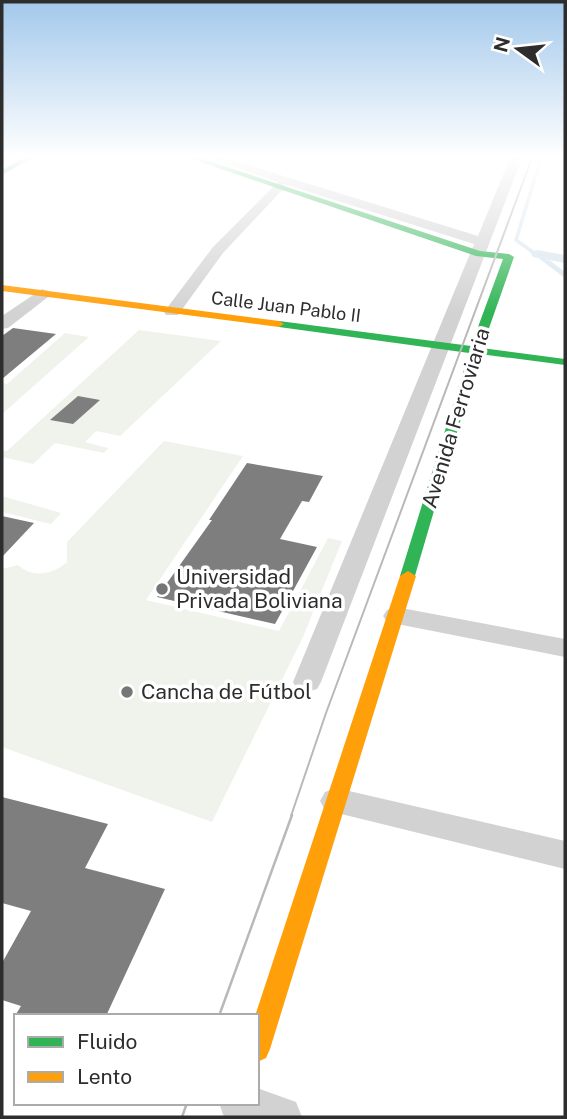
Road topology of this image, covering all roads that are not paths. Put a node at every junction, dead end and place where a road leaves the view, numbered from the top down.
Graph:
1 (251, 210) edge
2 (377, 210) edge
3 (496, 210) edge
4 (482, 247) junction
5 (2, 288) edge
6 (42, 294) junction
7 (172, 312) junction
8 (2, 324) edge
9 (442, 347) junction
10 (475, 351) junction
11 (565, 362) edge
12 (396, 616) junction
13 (565, 648) edge
14 (307, 682) dead end
15 (336, 801) junction
16 (565, 855) edge
17 (259, 1043) edge
18 (243, 1105) edge
19 (281, 1117) edge

1 - 7 street
2 - 4 street
3 - 4 street
4 - 9 street, Avenida Ferroviaria
4 - 10 street, Avenida Ferroviaria
5 - 6 street, Calle Juan Pablo II
6 - 7 street, Calle Juan Pablo II
6 - 8 street
7 - 9 street, Calle Juan Pablo II
9 - 10 street, Calle Juan Pablo II
9 - 14 street, Avenida Ferroviaria
10 - 11 street, Calle Juan Pablo II
10 - 12 street, Avenida Ferroviaria
12 - 13 street
12 - 15 street, Avenida Ferroviaria
15 - 16 street
15 - 17 street, Avenida Ferroviaria
18 - 19 street

